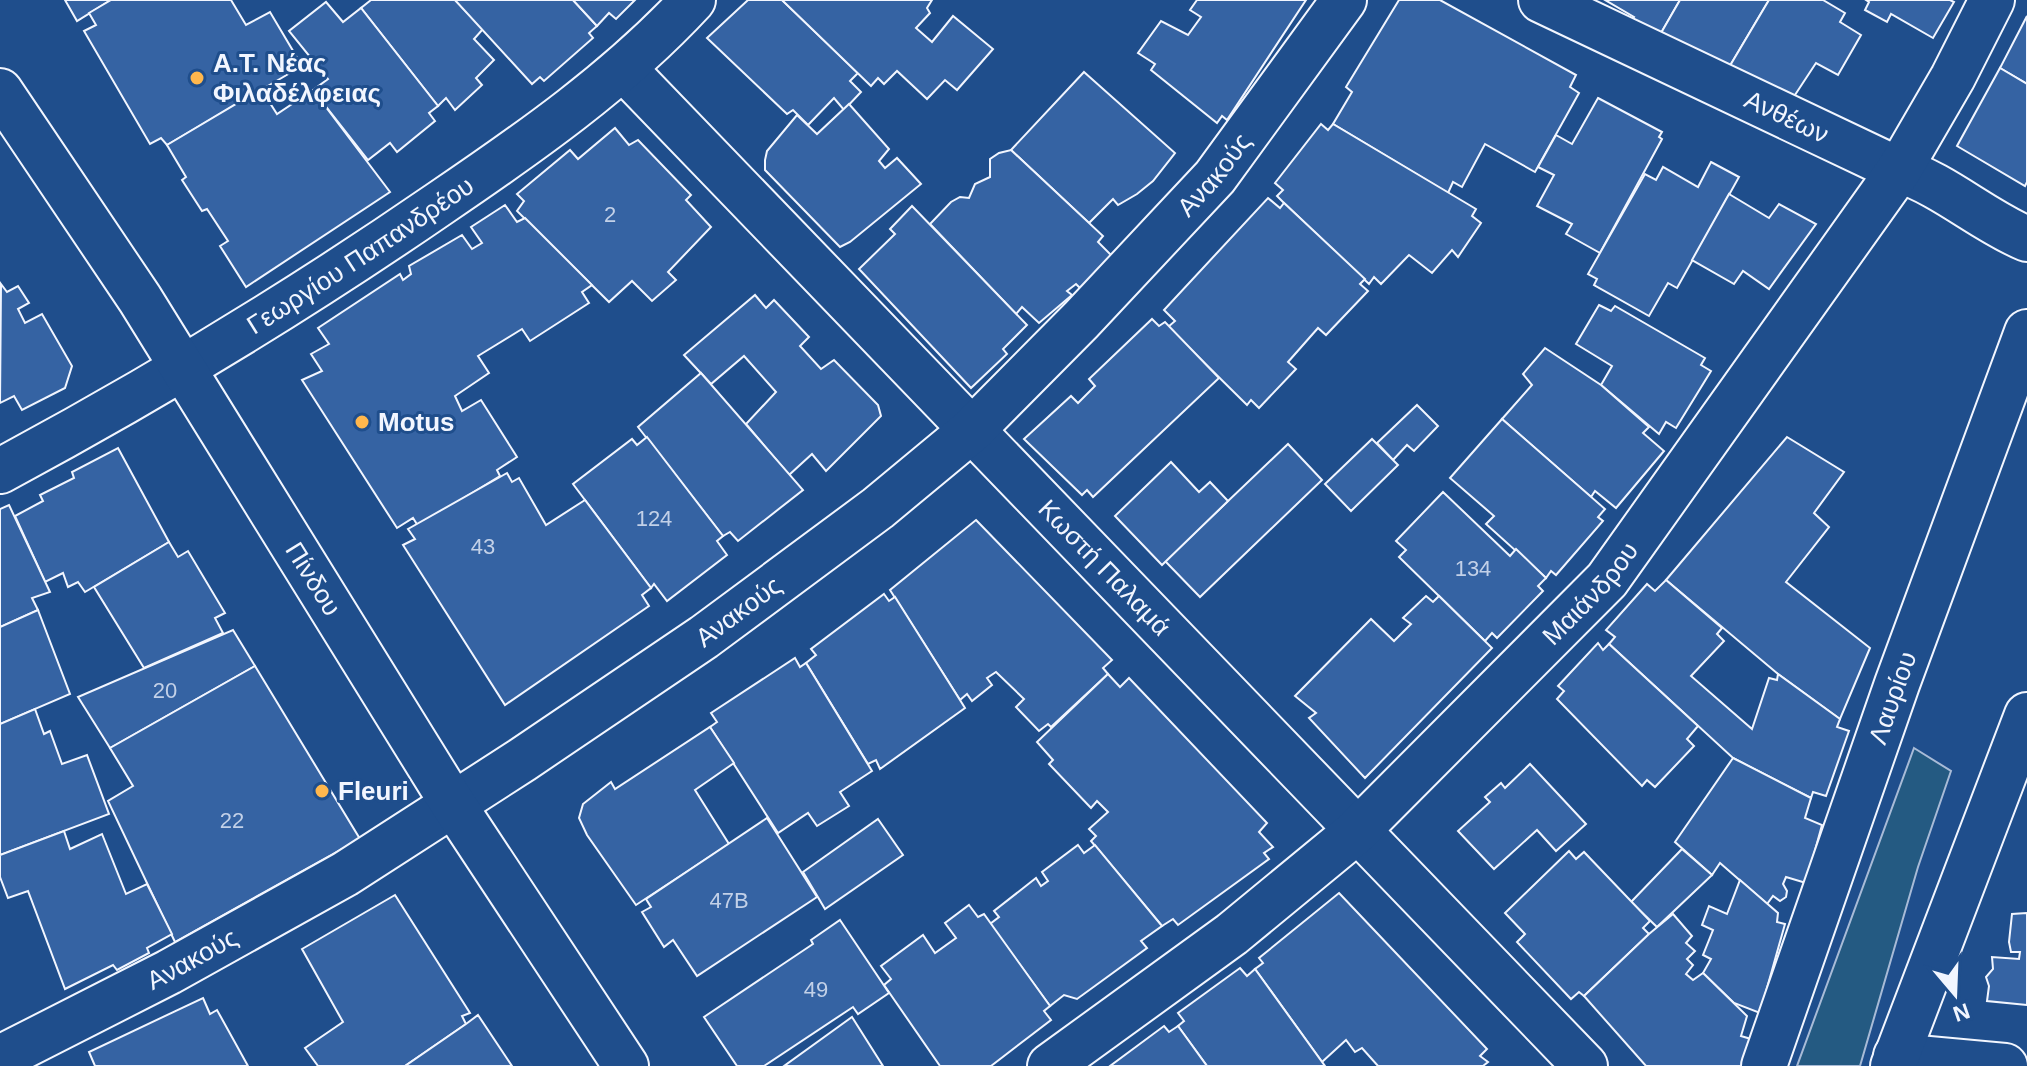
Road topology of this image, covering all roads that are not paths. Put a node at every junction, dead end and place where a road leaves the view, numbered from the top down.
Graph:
1 (693, 0) edge
2 (1344, 0) edge
3 (1541, 0) edge
4 (1992, 0) edge
5 (623, 68) junction
6 (0, 91) edge
7 (1899, 170) junction
8 (2013, 233) edge
9 (2027, 332) edge
10 (182, 367) junction
11 (972, 430) junction
12 (0, 471) edge
13 (2027, 715) edge
14 (453, 804) junction
15 (1357, 831) junction
16 (0, 1058) edge
17 (1894, 1061) edge
18 (626, 1066) edge
19 (1050, 1066) edge
20 (1585, 1066) edge
21 (1764, 1066) edge
22 (2005, 1066) edge

1 - 5 street, Γεωργίου Παπανδρέου
2 - 11 street, Ανακούς
3 - 7 street, Ανθέων
4 - 7 street, Μαιάνδρου
5 - 10 street, Γεωργίου Παπανδρέου
5 - 11 street, Κωστή Παλαμά
6 - 10 street, Πίνδου
7 - 8 street, Ανθέων
7 - 15 street, Μαιάνδρου
9 - 21 street, Λαυρίου
10 - 12 street, Γεωργίου Παπανδρέου
10 - 14 street, Πίνδου
11 - 14 street, Ανακούς
11 - 15 street, Κωστή Παλαμά
13 - 17 street
14 - 16 street, Ανακούς
14 - 18 street, Πίνδου
15 - 19 street, Μαιάνδρου
15 - 20 street, Κωστή Παλαμά
17 - 22 street

